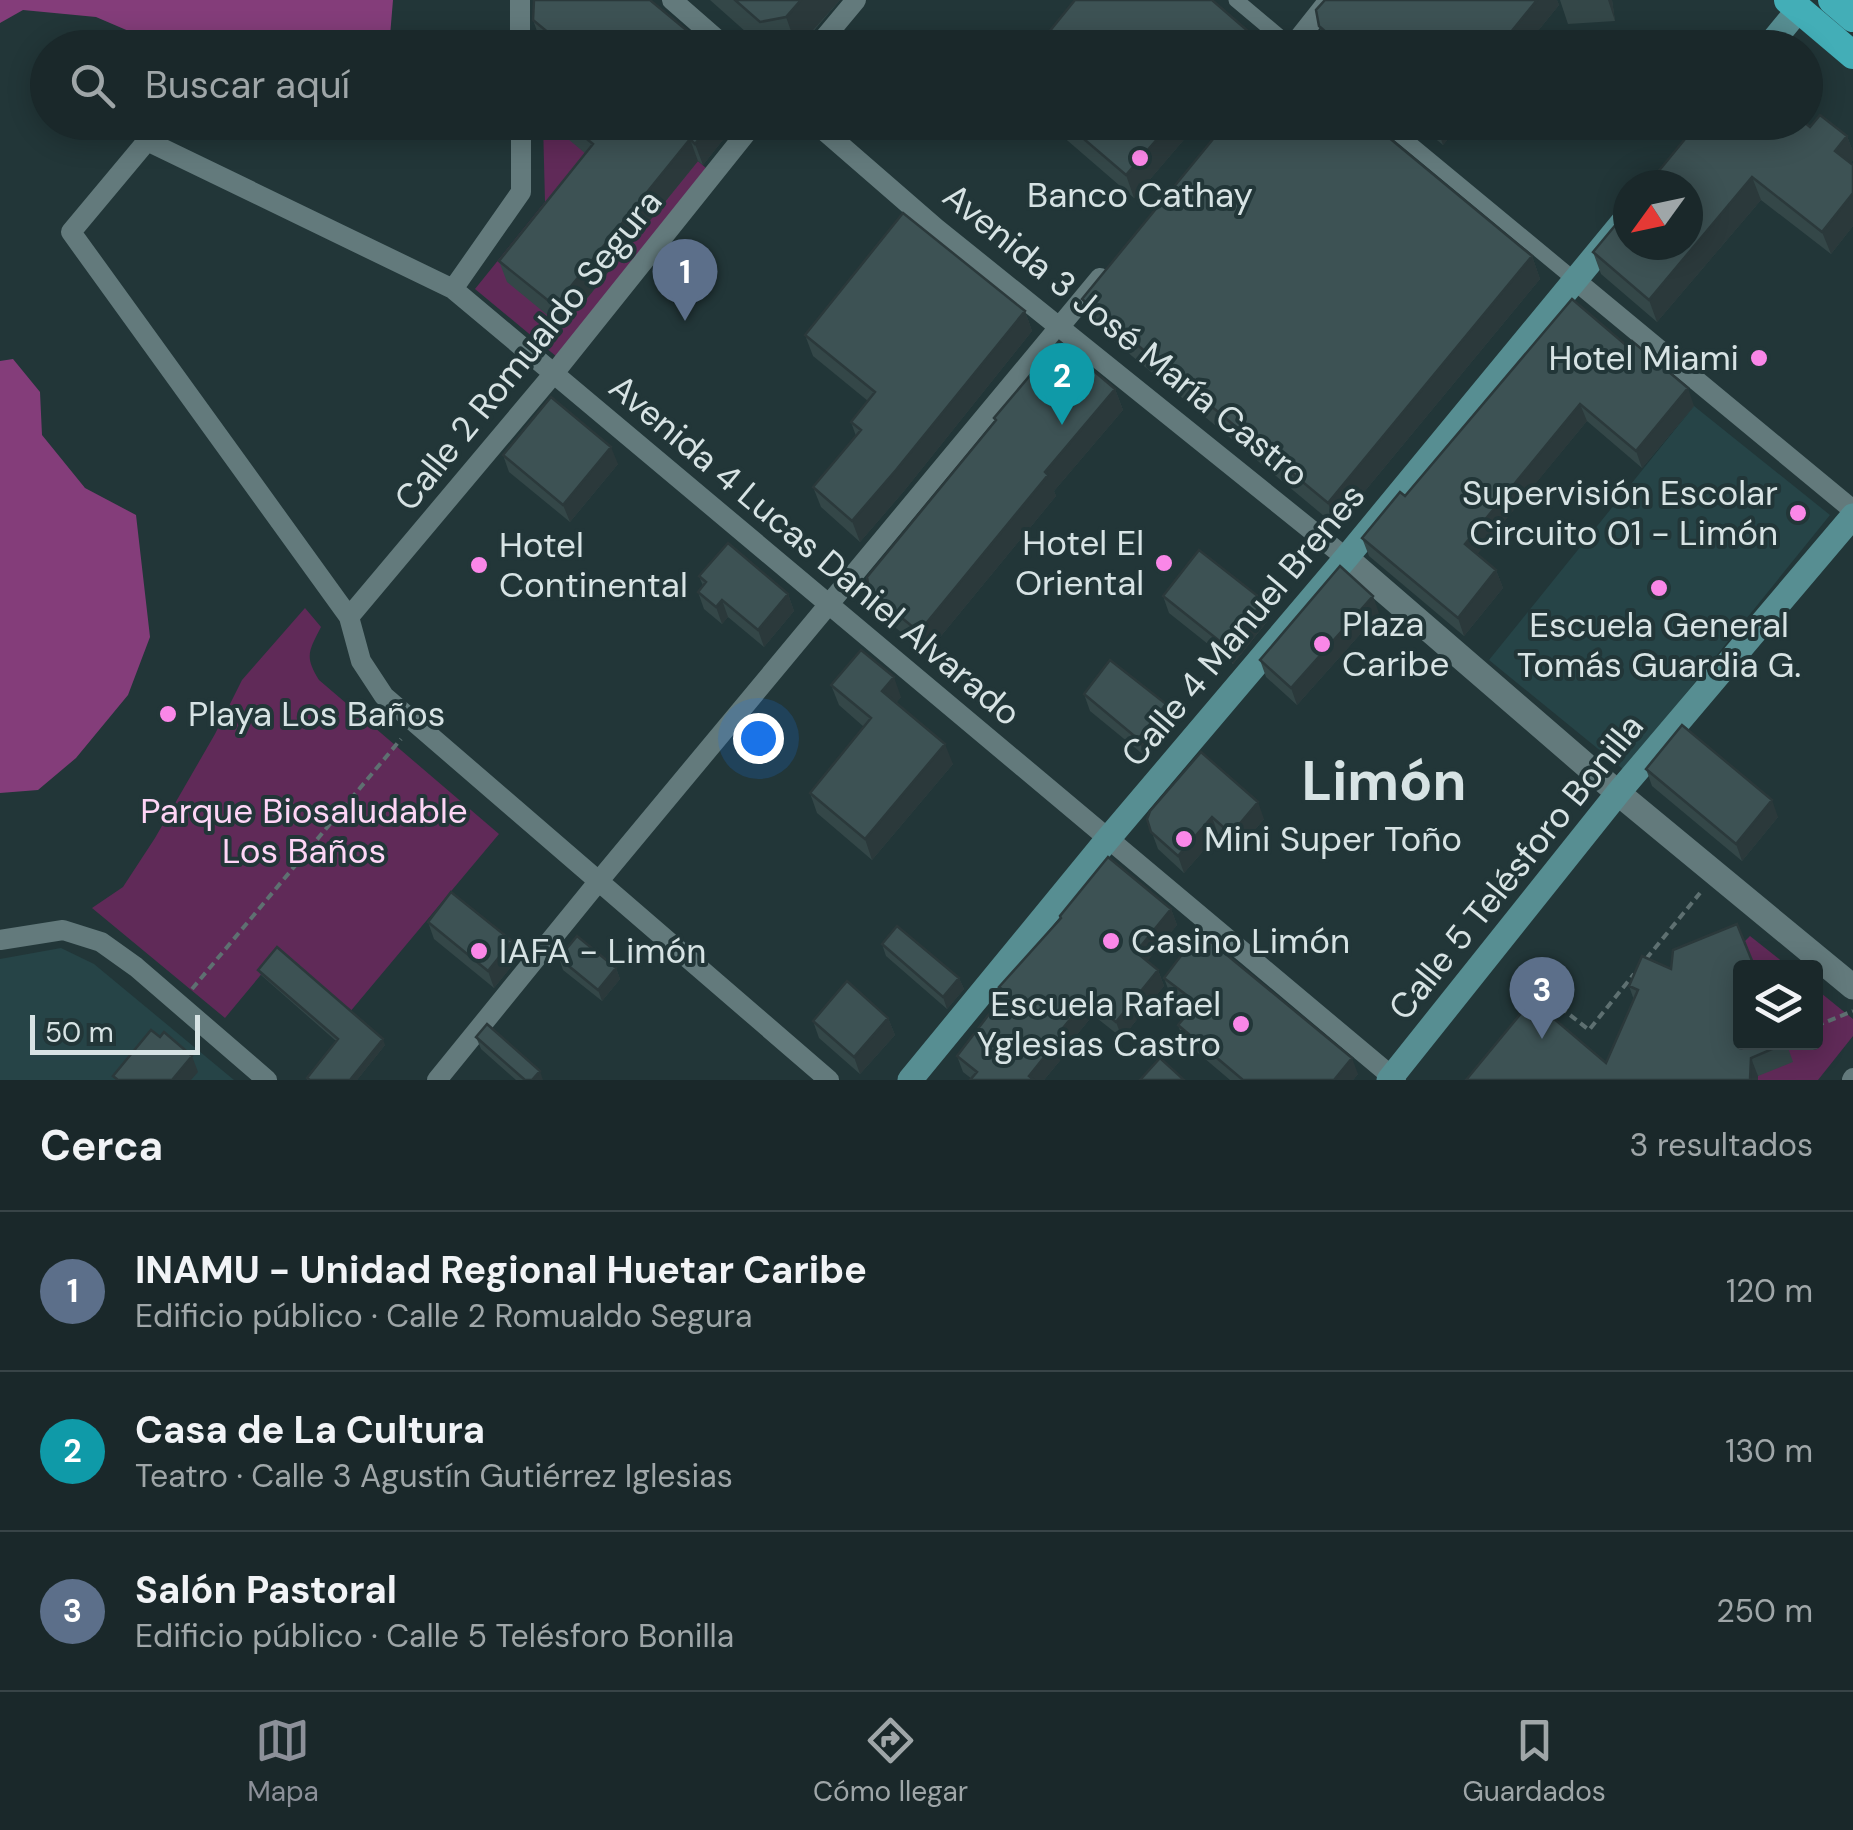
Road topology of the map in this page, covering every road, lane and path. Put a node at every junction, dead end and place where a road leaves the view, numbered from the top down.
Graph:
1 (520, 0) edge
2 (672, 0) edge
3 (856, 0) edge
4 (1236, 0) edge
5 (1329, 0) edge
6 (1832, 0) edge
7 (1798, 3) edge
8 (1853, 18) edge
9 (520, 30) edge
10 (706, 30) edge
11 (831, 30) edge
12 (1272, 30) edge
13 (1305, 30) edge
14 (1779, 30) edge
15 (1853, 56) edge
16 (521, 140) edge
17 (741, 140) edge
18 (835, 140) edge
19 (1406, 140) edge
20 (1613, 234) edge
21 (1108, 268) edge
22 (1575, 280) junction
23 (453, 289) junction
24 (1059, 327) junction
25 (554, 372) junction
26 (1853, 513) edge
27 (1346, 558) junction
28 (830, 605) junction
29 (349, 617) junction
30 (414, 724) junction
31 (1618, 793) junction
32 (1108, 840) junction
33 (1716, 874) junction
34 (598, 882) junction
35 (0, 940) edge
36 (1646, 959) edge
37 (1635, 973) edge
38 (1853, 987) edge
39 (179, 1005) junction
40 (1560, 1006) dead end
41 (1853, 1010) edge
42 (1823, 1023) edge
43 (1392, 1079) edge
44 (267, 1080) edge
45 (437, 1080) edge
46 (828, 1080) edge
47 (910, 1080) edge

1 - 9 street
2 - 10 street
3 - 11 street
4 - 12 street
5 - 13 street
6 - 8 highway
7 - 14 main road
7 - 15 highway
16 - 23 street
17 - 25 street, Calle 2 Romualdo Segura
18 - 24 street, Avenida 3 José María Castro
19 - 22 street
20 - 22 main road, Calle 4 Manuel Brenes
21 - 24 street
22 - 26 street
22 - 27 main road, Calle 4 Manuel Brenes
23 - 25 street, Avenida 4 Lucas Daniel Alvarado
23 - 29 street, Avenida 4 Lucas Daniel Alvarado
24 - 27 street, Avenida 3 José María Castro
24 - 28 street
25 - 28 street, Avenida 4 Lucas Daniel Alvarado
25 - 29 street, Calle 2 Romualdo Segura
26 - 31 main road, Calle 5 Telésforo Bonilla
27 - 31 street, Avenida 3 José María Castro
27 - 32 main road, Calle 4 Manuel Brenes
28 - 32 street, Avenida 4 Lucas Daniel Alvarado
28 - 34 street
29 - 30 street
30 - 34 street
30 - 39 path
31 - 33 street, Avenida 3 José María Castro
31 - 43 main road, Calle 5 Telésforo Bonilla
32 - 43 street, Avenida 4 Lucas Daniel Alvarado
32 - 47 main road, Calle 4 Manuel Brenes
33 - 36 path
33 - 38 street, Avenida 3 José María Castro
34 - 45 street
34 - 46 street
35 - 39 street
37 - 40 path
39 - 44 street
41 - 42 path

